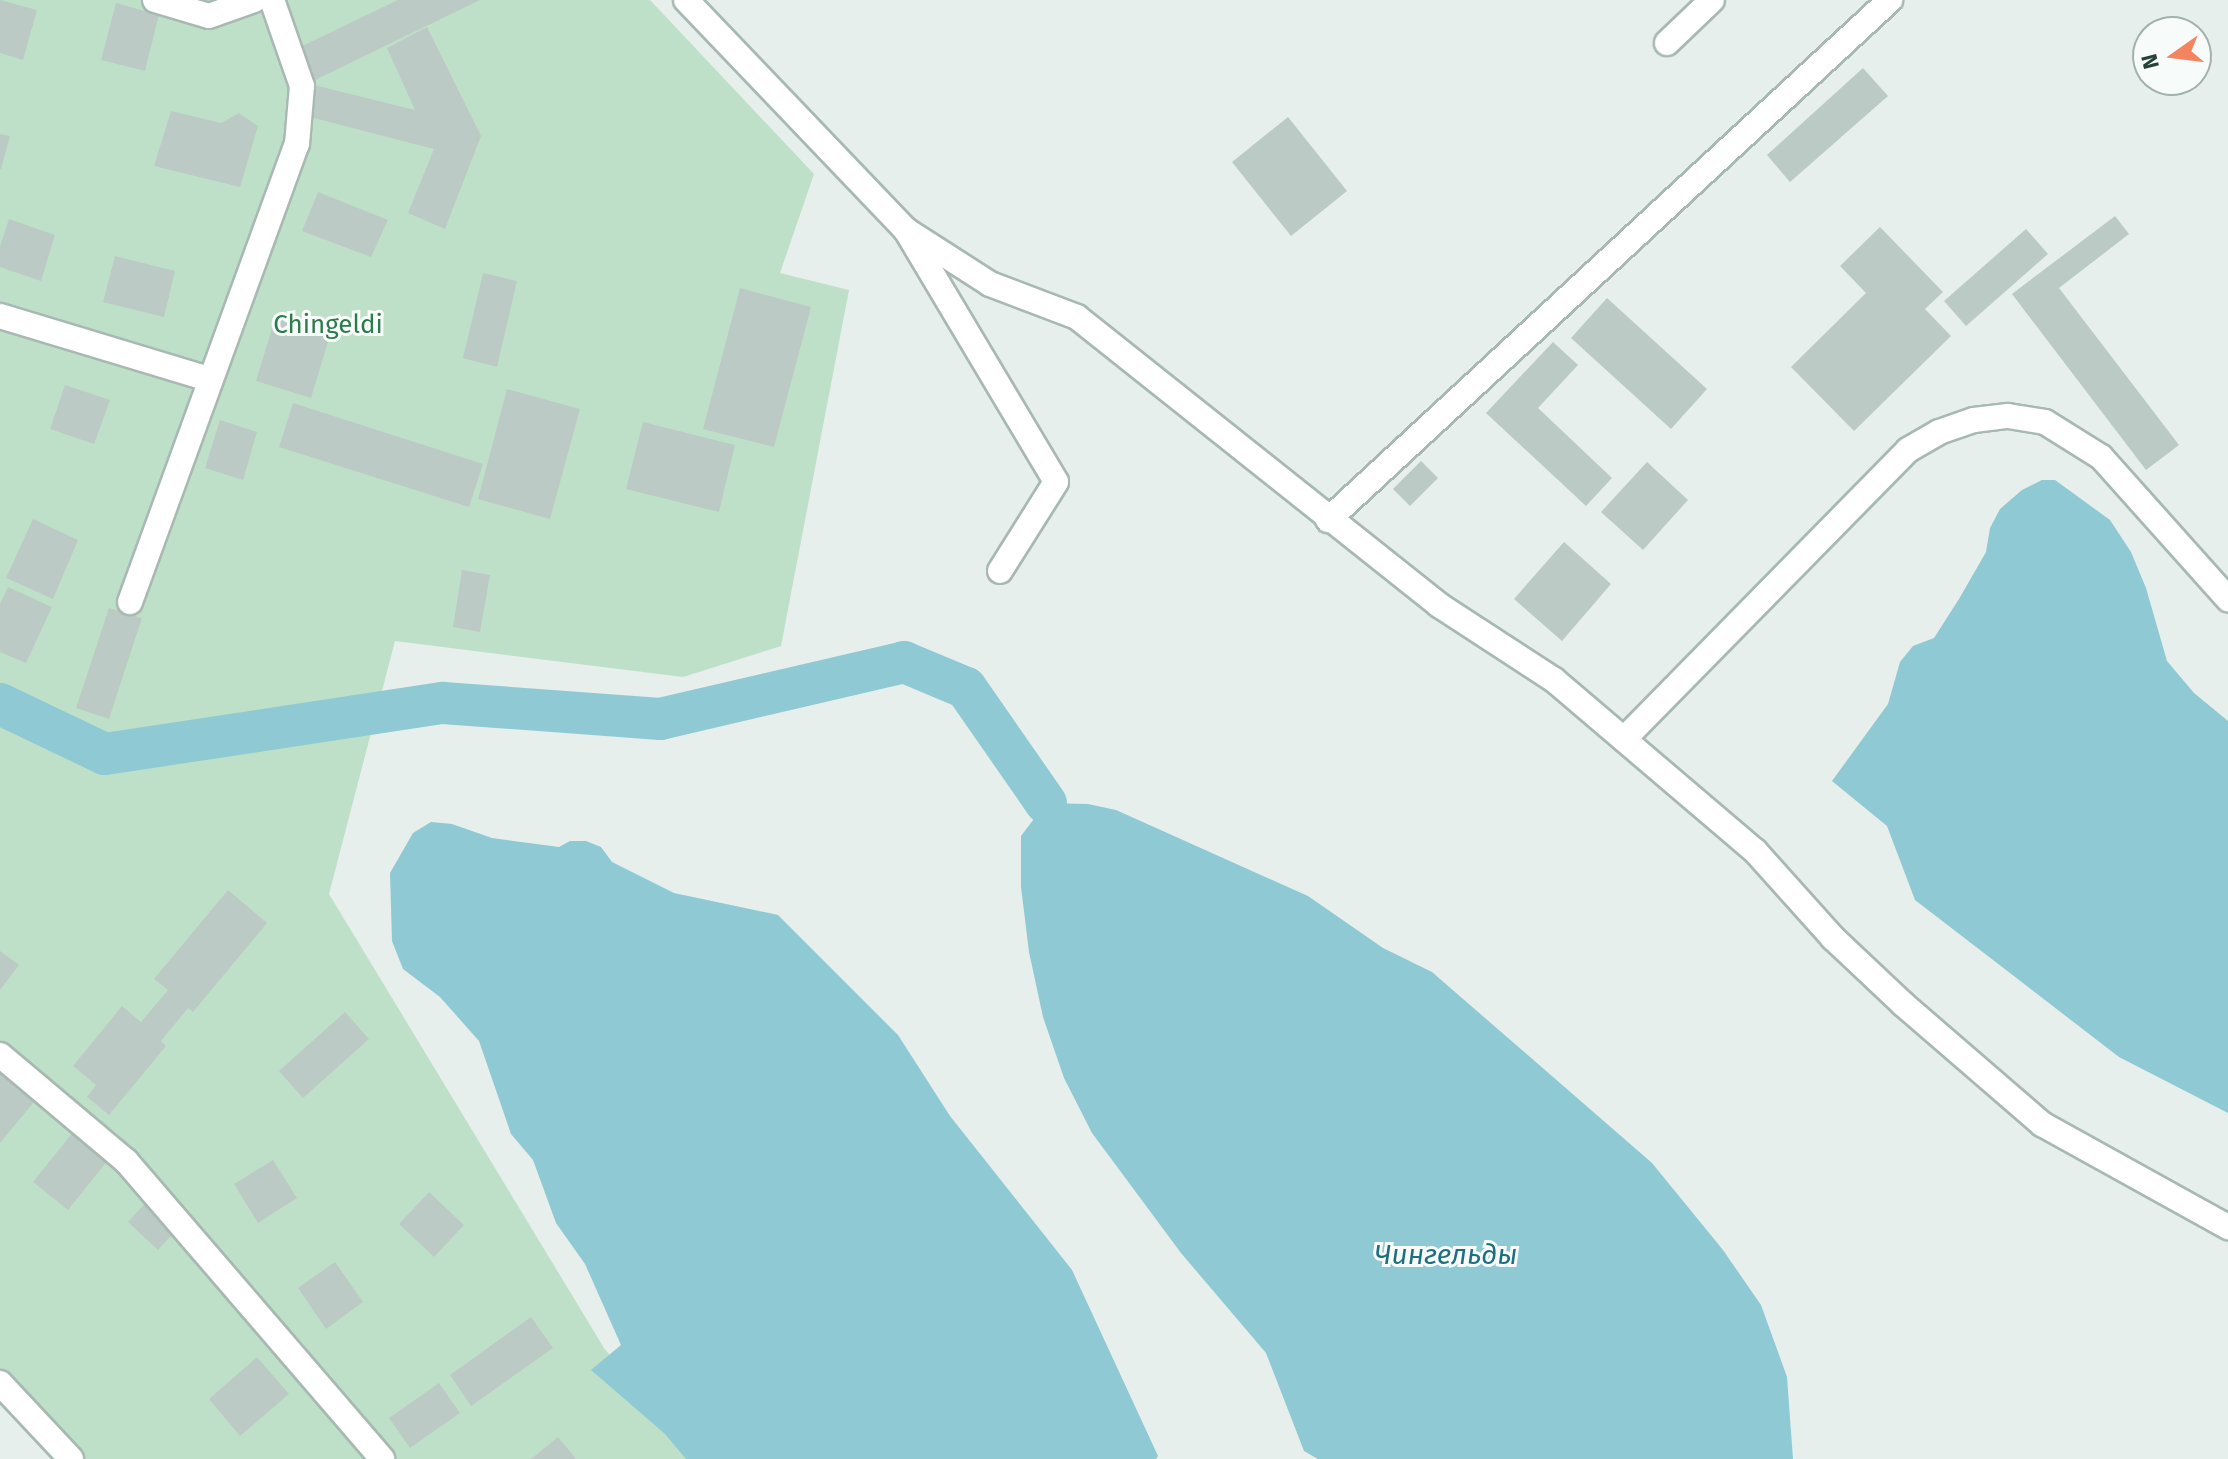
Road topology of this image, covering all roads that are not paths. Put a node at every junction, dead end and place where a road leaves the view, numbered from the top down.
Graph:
1 (155, 0) edge
2 (254, 0) edge
3 (272, 0) edge
4 (686, 0) edge
5 (1712, 0) edge
6 (1890, 0) edge
7 (1667, 43) dead end
8 (906, 230) junction
9 (0, 316) edge
10 (209, 379) junction
11 (1328, 520) junction
12 (1000, 571) dead end
13 (2228, 599) edge
14 (130, 602) dead end
15 (1624, 739) junction
16 (0, 1055) edge
17 (2228, 1227) edge
18 (0, 1383) edge
19 (71, 1459) edge
20 (382, 1459) edge

1 - 2 street
3 - 10 street
4 - 8 street
5 - 7 street
6 - 11 street
8 - 11 street
8 - 12 street
9 - 10 street
10 - 14 street
11 - 15 street
13 - 15 street
15 - 17 street
16 - 20 street
18 - 19 street

